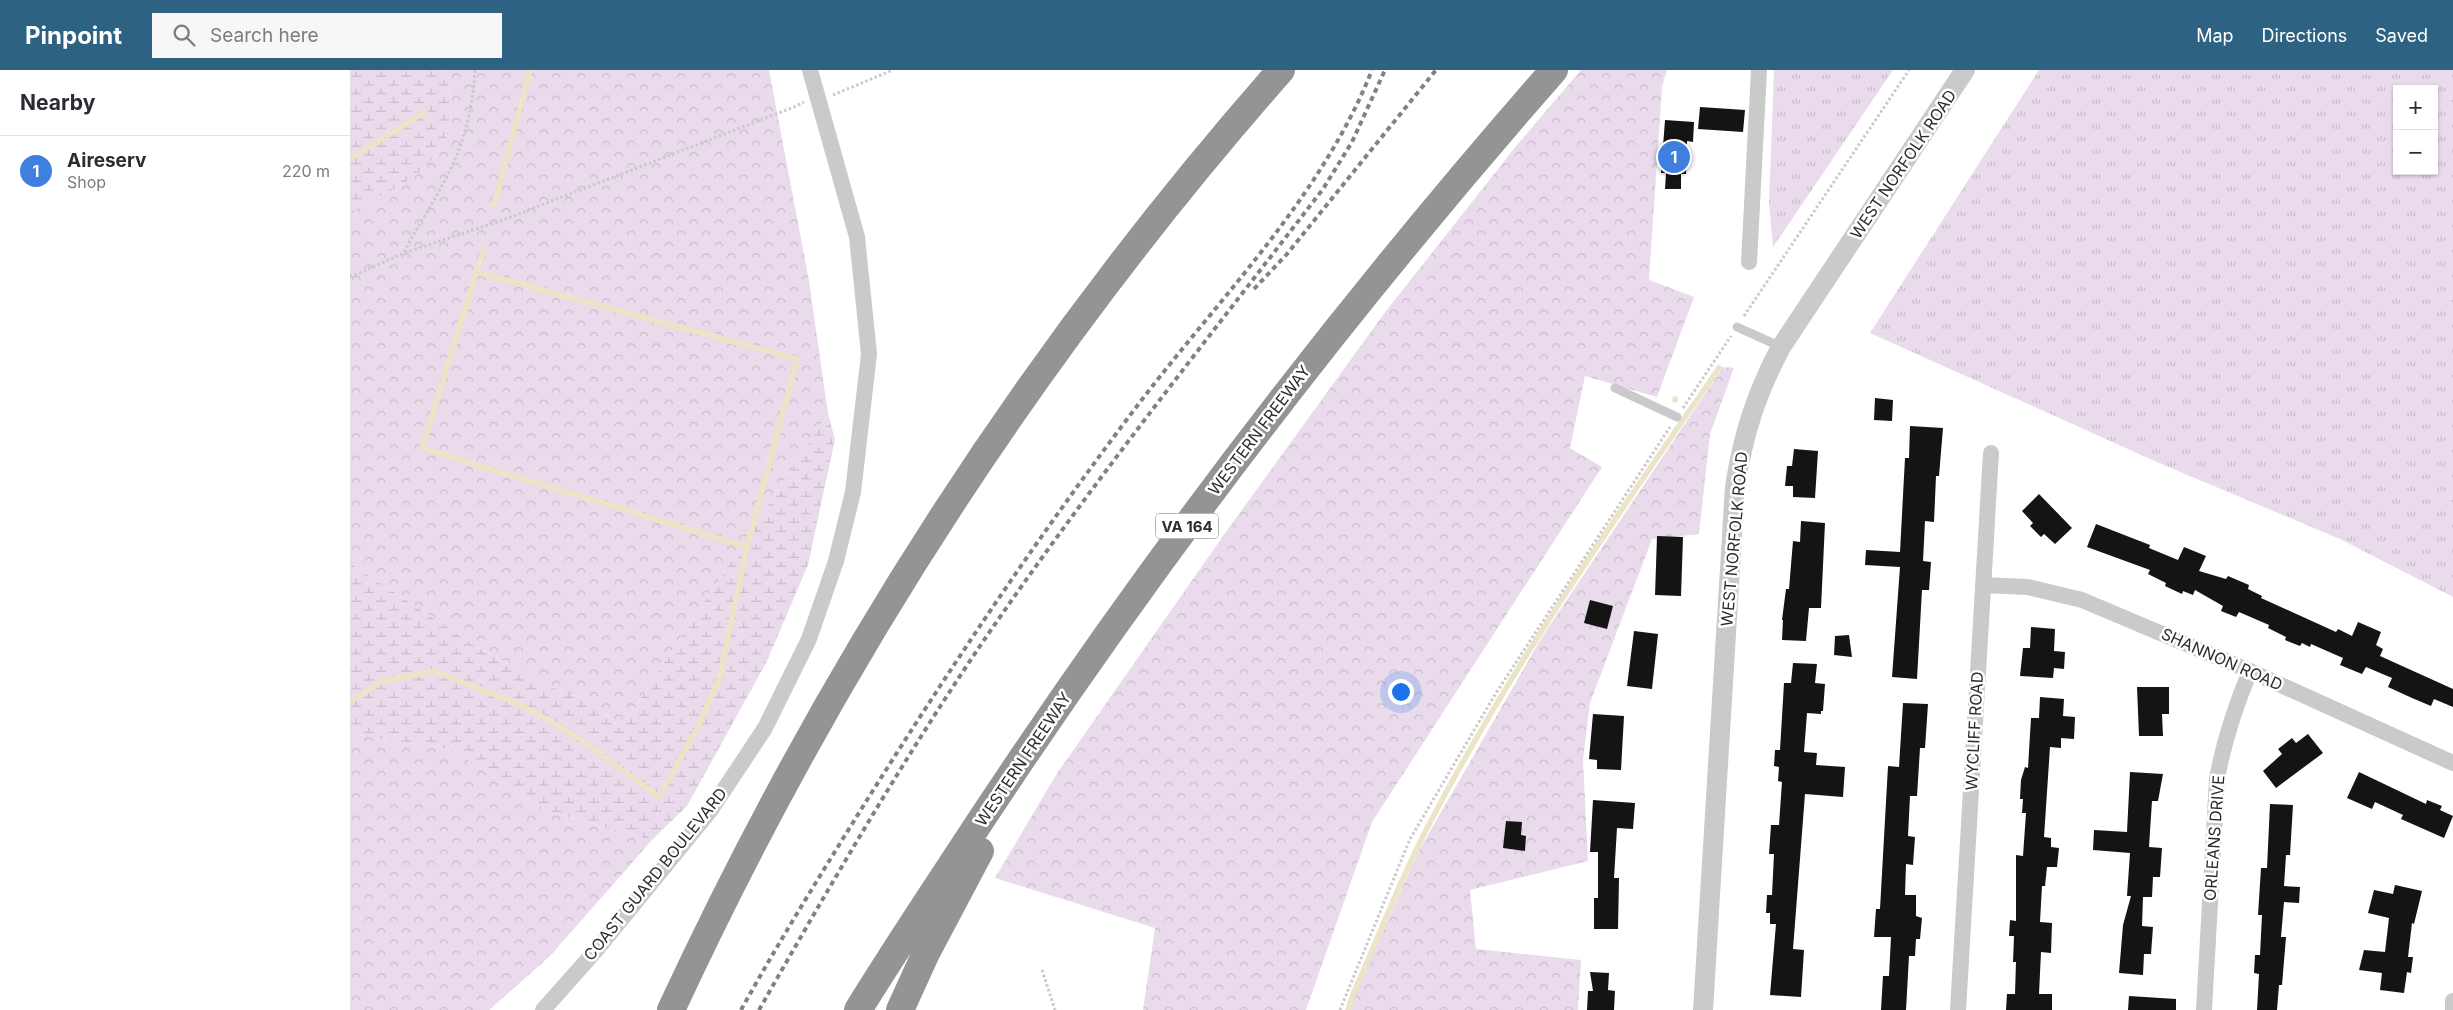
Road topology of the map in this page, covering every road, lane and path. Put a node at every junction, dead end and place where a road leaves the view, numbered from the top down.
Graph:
1 (475, 70) edge
2 (810, 70) edge
3 (893, 70) edge
4 (1281, 70) edge
5 (1554, 70) edge
6 (1759, 70) edge
7 (1909, 70) edge
8 (1965, 70) edge
9 (818, 98) junction
10 (404, 253) junction
11 (1749, 262) dead end
12 (350, 277) edge
13 (1737, 327) junction
14 (1781, 346) junction
15 (1615, 388) dead end
16 (1677, 417) junction
17 (1991, 453) dead end
18 (1982, 585) junction
19 (1139, 590) junction
20 (2250, 671) junction
21 (2453, 763) edge
22 (1042, 970) dead end
23 (2453, 1001) edge
24 (544, 1010) edge
25 (671, 1010) edge
26 (858, 1010) edge
27 (900, 1010) edge
28 (1055, 1010) edge
29 (1340, 1010) edge
30 (1703, 1010) edge
31 (1958, 1010) edge
32 (2204, 1010) edge
33 (2453, 1010) edge

1 - 10 path
2 - 9 street, COAST GUARD BOULEVARD
3 - 9 path
4 - 25 highway
5 - 19 highway, WESTERN FREEWAY / VA 164
6 - 11 street
7 - 13 path
8 - 14 street, WEST NORFOLK ROAD
9 - 10 path
9 - 24 street, COAST GUARD BOULEVARD
10 - 12 path
13 - 14 lane
13 - 16 path
14 - 30 street, WEST NORFOLK ROAD
15 - 16 lane
16 - 29 path
17 - 18 street, WYCLIFF ROAD
18 - 20 street, SHANNON ROAD
18 - 31 street, WYCLIFF ROAD
19 - 26 highway, WESTERN FREEWAY / VA 164
19 - 27 highway
20 - 21 street, SHANNON ROAD
20 - 32 street, ORLEANS DRIVE
22 - 28 path
23 - 33 street

